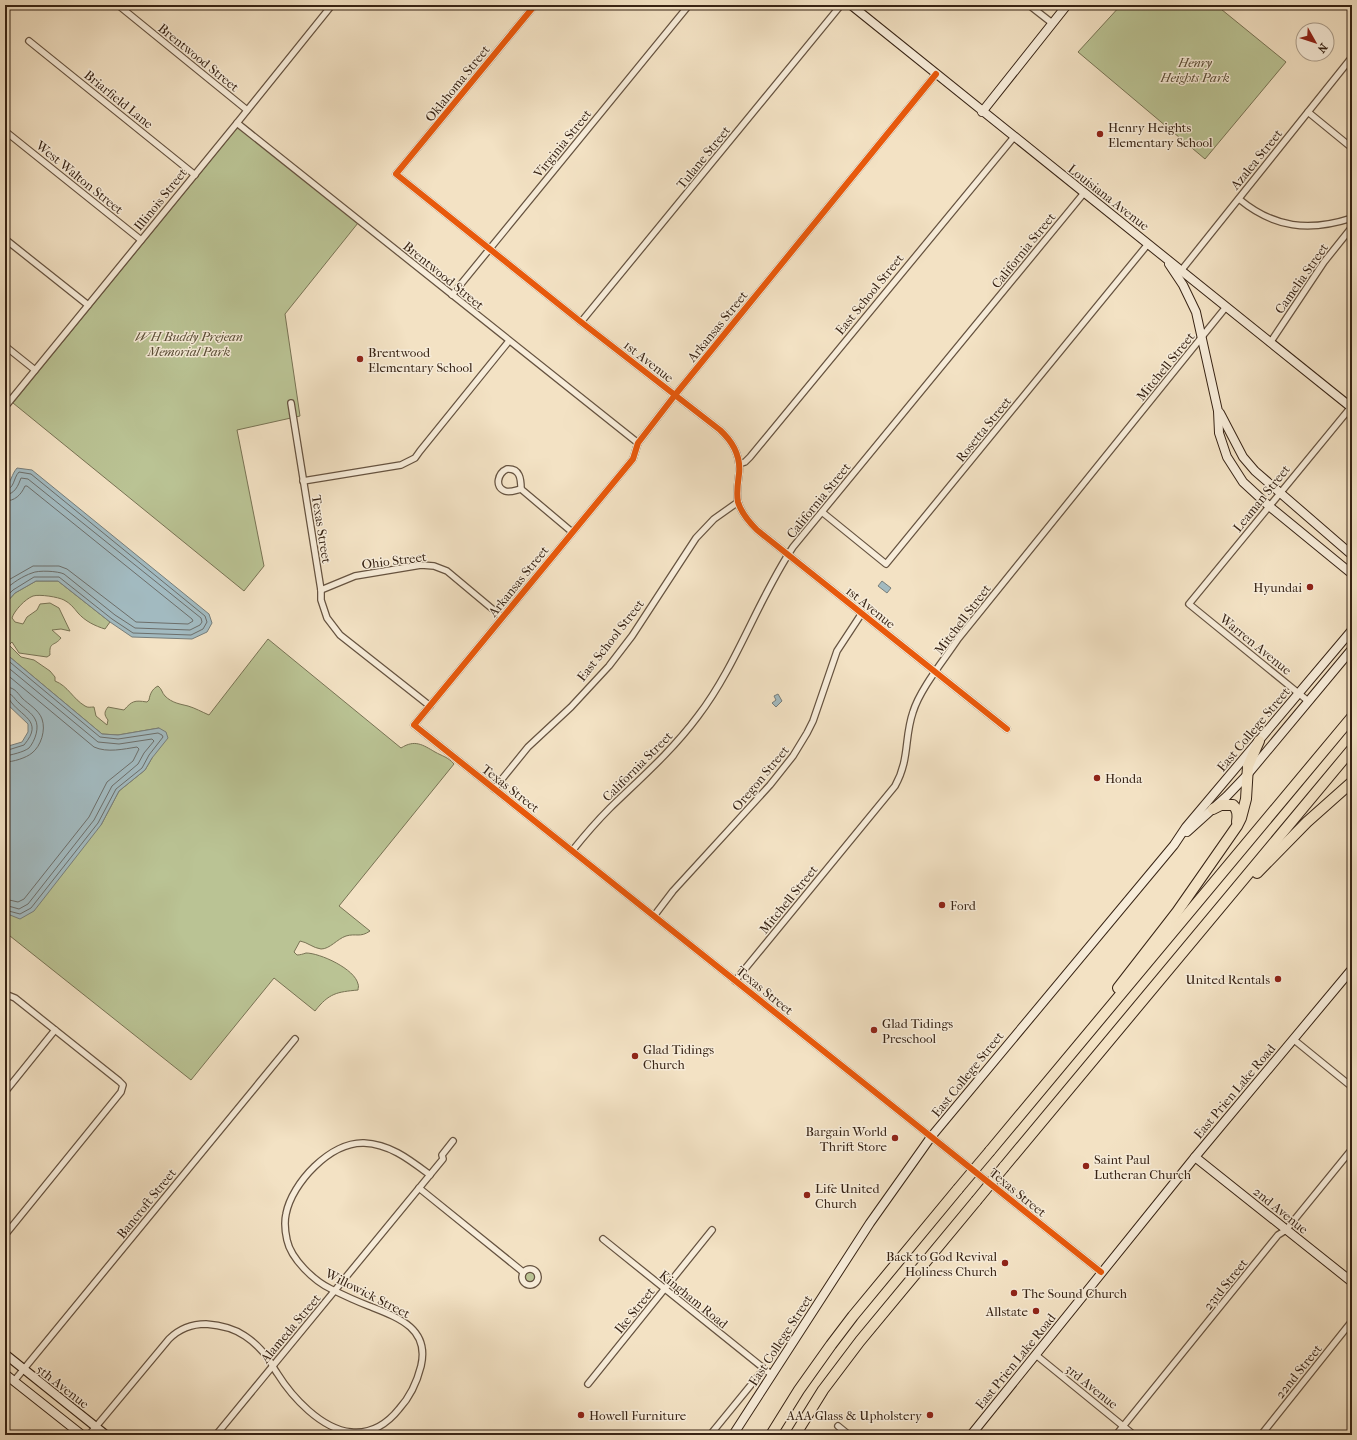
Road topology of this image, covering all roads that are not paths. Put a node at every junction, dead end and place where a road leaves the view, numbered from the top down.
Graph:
1 (118, 5) edge
2 (332, 5) edge
3 (535, 5) edge
4 (689, 5) edge
5 (841, 5) edge
6 (851, 5) edge
7 (1029, 5) edge
8 (1067, 5) edge
9 (1052, 23) junction
10 (29, 41) dead end
11 (1352, 57) edge
12 (936, 74) junction
13 (247, 110) junction
14 (982, 112) junction
15 (1308, 112) junction
16 (237, 123) junction
17 (5, 130) edge
18 (1014, 137) junction
19 (1352, 148) edge
20 (396, 174) joint
21 (195, 175) junction
22 (1084, 193) junction
23 (1239, 198) junction
24 (1352, 218) edge
25 (1352, 227) edge
26 (5, 239) edge
27 (141, 240) junction
28 (1148, 244) junction
29 (489, 249) junction
30 (1179, 272) junction
31 (452, 295) junction
32 (88, 305) junction
33 (1226, 307) junction
34 (582, 322) junction
35 (1202, 338) junction
36 (509, 341) junction
37 (1270, 343) junction
38 (5, 346) edge
39 (35, 370) junction
40 (674, 395) junction
41 (291, 403) dead end
42 (5, 407) edge
43 (1352, 408) edge
44 (1218, 411) junction
45 (638, 443) junction
46 (739, 464) junction
47 (303, 481) junction
48 (521, 489) junction
49 (1280, 493) junction
50 (738, 502) junction
51 (1269, 506) junction
52 (822, 512) junction
53 (572, 532) junction
54 (788, 554) junction
55 (1352, 555) edge
56 (1352, 574) edge
57 (321, 590) junction
58 (1189, 604) joint
59 (862, 613) junction
60 (502, 617) junction
61 (1352, 630) edge
62 (1352, 649) edge
63 (936, 672) junction
64 (1298, 693) junction
65 (1308, 701) junction
66 (430, 706) junction
67 (1352, 717) edge
68 (414, 725) joint
69 (1007, 729) dead end
70 (1259, 741) junction
71 (1352, 749) edge
72 (1247, 775) junction
73 (1352, 782) edge
74 (494, 789) junction
75 (1213, 809) junction
76 (1237, 826) junction
77 (1174, 845) junction
78 (572, 851) junction
79 (654, 916) junction
80 (1213, 917) junction
81 (1352, 969) edge
82 (736, 981) junction
83 (5, 994) edge
84 (55, 1030) junction
85 (295, 1039) dead end
86 (1293, 1039) junction
87 (1083, 1040) junction
88 (1352, 1087) edge
89 (5, 1092) edge
90 (931, 1137) junction
91 (453, 1141) dead end
92 (1352, 1149) edge
93 (1195, 1157) junction
94 (430, 1176) junction
95 (419, 1188) junction
96 (712, 1230) dead end
97 (1286, 1230) junction
98 (5, 1235) edge
99 (603, 1239) dead end
100 (523, 1272) dead end
101 (1101, 1272) junction
102 (1352, 1282) edge
103 (665, 1289) junction
104 (335, 1291) junction
105 (1352, 1321) edge
106 (5, 1354) edge
107 (1036, 1355) junction
108 (273, 1366) junction
109 (764, 1369) junction
110 (23, 1370) junction
111 (5, 1374) edge
112 (772, 1375) junction
113 (14, 1381) junction
114 (588, 1384) dead end
115 (838, 1426) dead end
116 (1124, 1426) junction
117 (96, 1427) junction
118 (82, 1435) edge
119 (89, 1435) edge
120 (106, 1435) edge
121 (216, 1435) edge
122 (710, 1435) edge
123 (733, 1435) edge
124 (771, 1435) edge
125 (795, 1435) edge
126 (849, 1435) edge
127 (971, 1435) edge
128 (1116, 1435) edge
129 (1134, 1435) edge
130 (1261, 1435) edge

1 - 13 street, Brentwood Street
2 - 13 street, Illinois Street
3 - 20 street, Oklahoma Street
4 - 29 street, Virginia Street
5 - 34 street, Tulane Street
6 - 12 street, Louisiana Avenue
7 - 9 street
8 - 9 street
9 - 14 street
10 - 21 street, Briarfield Lane
11 - 15 street, Azalea Street
12 - 14 street, Louisiana Avenue
12 - 40 street, Arkansas Street
13 - 16 street, Illinois Street
14 - 18 street, Louisiana Avenue
15 - 19 street
15 - 23 street, Azalea Street
16 - 21 street, Illinois Street
16 - 31 street, Brentwood Street
17 - 27 street, West Walton Street
18 - 22 street, Louisiana Avenue
18 - 46 street, East School Street
20 - 29 street, 1st Avenue
21 - 27 street, Illinois Street
22 - 28 street, Louisiana Avenue
22 - 52 street, California Street
23 - 24 street
23 - 30 street, Azalea Street
25 - 37 street, Camelia Street
26 - 32 street
27 - 32 street, Illinois Street
28 - 30 street, Louisiana Avenue
28 - 52 street, Rosetta Street
29 - 31 street, Virginia Street
29 - 34 street, 1st Avenue
30 - 33 street
30 - 35 street
31 - 36 street, Brentwood Street
32 - 39 street, Illinois Street
33 - 35 street, Mitchell Street
33 - 37 street
34 - 40 street, 1st Avenue
35 - 44 street
35 - 63 street, Mitchell Street
36 - 45 street, Brentwood Street
36 - 47 street
37 - 43 street
38 - 39 street
39 - 42 street, Illinois Street
40 - 45 street, Arkansas Street
40 - 46 street, 1st Avenue
41 - 47 street, Texas Street
43 - 49 street, Leaman Street
44 - 49 street
44 - 51 street
45 - 53 street, Arkansas Street
46 - 50 street, 1st Avenue
47 - 57 street, Texas Street
48 - 48 street
48 - 53 street
49 - 51 street, Leaman Street
49 - 55 street
50 - 54 street, 1st Avenue
50 - 74 street, East School Street
51 - 56 street
51 - 58 street, Leaman Street
52 - 54 street, California Street
53 - 60 street, Arkansas Street
54 - 59 street, 1st Avenue
54 - 78 street, California Street
57 - 60 street, Ohio Street
57 - 66 street, Texas Street
58 - 64 street, Warren Avenue
59 - 63 street, 1st Avenue
59 - 79 street, Oregon Street
60 - 66 street, Arkansas Street
61 - 64 street, East College Street
62 - 65 street, East College Street
63 - 69 street, 1st Avenue
63 - 82 street, Mitchell Street
64 - 65 street, Warren Avenue
64 - 70 street, East College Street
65 - 72 street, East College Street
66 - 68 street, Arkansas Street
67 - 87 highway
68 - 74 street, Texas Street
70 - 72 highway
70 - 77 street, East College Street
71 - 80 highway
72 - 75 street, East College Street
72 - 76 highway
73 - 80 highway
74 - 78 street, Texas Street
75 - 76 highway
75 - 77 street, East College Street
76 - 87 highway
77 - 90 street, East College Street
78 - 79 street, Texas Street
79 - 82 street, Texas Street
80 - 125 highway, bridge
81 - 86 street, East Prien Lake Road
82 - 90 street, Texas Street
83 - 84 street
84 - 89 street
84 - 98 street
85 - 110 street, Bancroft Street
86 - 88 street
86 - 93 street, East Prien Lake Road
87 - 124 highway, bridge
90 - 101 street, Texas Street
90 - 112 street, East College Street
91 - 94 street, Alameda Street
92 - 97 street, 23rd Street
93 - 97 street, 2nd Avenue
93 - 101 street, East Prien Lake Road
94 - 95 street, Alameda Street
94 - 104 street, Willowick Street
95 - 100 street
95 - 104 street, Alameda Street
96 - 103 street, Ike Street
97 - 102 street, 2nd Avenue
97 - 116 street, 23rd Street
99 - 103 street, Kingham Road
101 - 107 street, East Prien Lake Road
103 - 109 street, Kingham Road
103 - 114 street, Ike Street
104 - 108 street, Alameda Street
104 - 108 street, Willowick Street
105 - 130 street, 22nd Street
106 - 110 street, 5th Avenue
107 - 116 street, 3rd Avenue
107 - 127 street, East Prien Lake Road
108 - 117 street, Willowick Street
108 - 121 street, Alameda Street
109 - 112 street, Kingham Road
109 - 122 street
110 - 113 street, Bancroft Street
110 - 117 street, 5th Avenue
111 - 113 street, 5th Avenue
112 - 123 street, East College Street
113 - 118 street, 5th Avenue
115 - 126 street
116 - 128 street, 23rd Street
116 - 129 street, 3rd Avenue
117 - 119 street, Willowick Street
117 - 120 street, 5th Avenue

